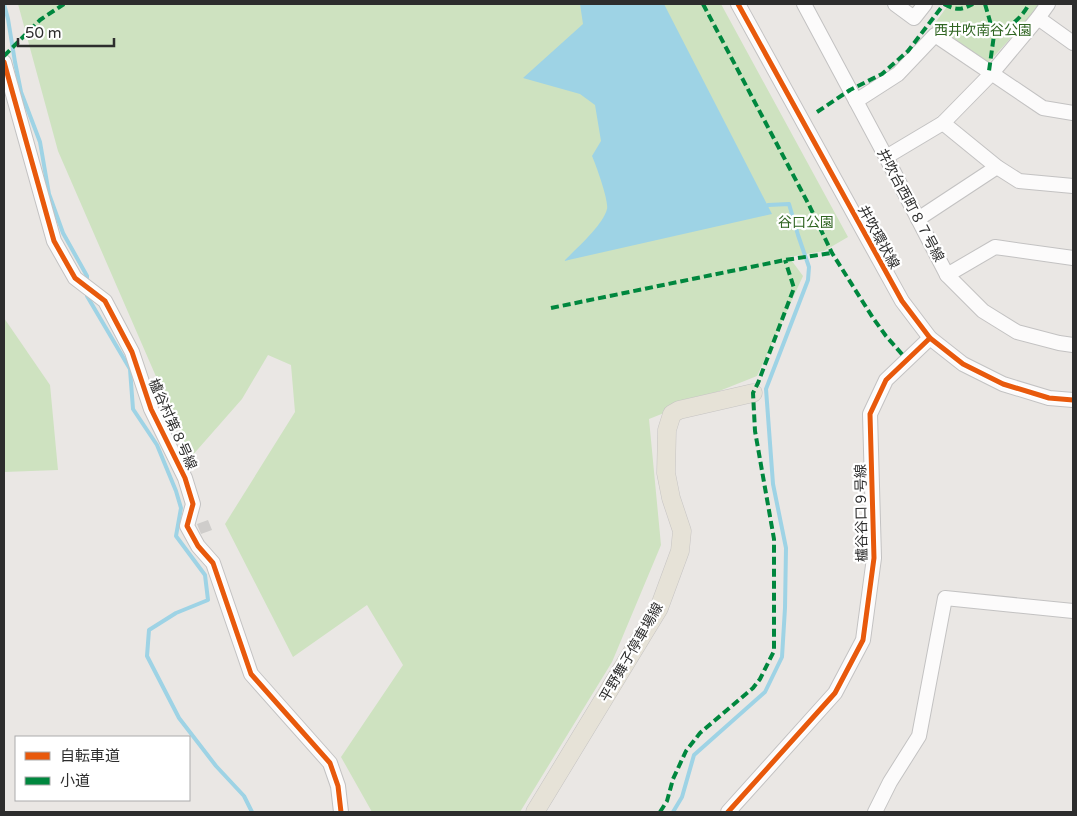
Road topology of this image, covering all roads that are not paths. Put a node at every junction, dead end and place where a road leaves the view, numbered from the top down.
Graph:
1 (738, 4) edge
2 (804, 4) edge
3 (895, 4) edge
4 (925, 4) edge
5 (1048, 4) edge
6 (1038, 18) junction
7 (1073, 43) edge
8 (4, 62) edge
9 (992, 73) junction
10 (856, 101) junction
11 (1073, 113) edge
12 (943, 123) junction
13 (886, 157) junction
14 (997, 167) junction
15 (1073, 186) edge
16 (918, 219) junction
17 (1073, 258) edge
18 (947, 275) junction
19 (930, 338) junction
20 (1073, 344) edge
21 (753, 393) dead end
22 (1073, 400) edge
23 (1073, 611) edge
24 (341, 812) edge
25 (536, 812) edge
26 (728, 812) edge
27 (875, 812) edge

1 - 19 street, 井吹環状線
2 - 10 street, 井吹台西町８７号線
3 - 4 street
5 - 6 street
6 - 7 street
6 - 9 street
8 - 24 street, 櫨谷村第８号線
9 - 10 street
9 - 11 street
9 - 12 street
10 - 13 street, 井吹台西町８７号線
12 - 13 street
12 - 14 street
13 - 16 street, 井吹台西町８７号線
14 - 15 street
14 - 16 street
16 - 18 street, 井吹台西町８７号線
17 - 18 street
18 - 20 street, 井吹台西町８７号線
19 - 22 street, 井吹環状線
19 - 26 street, 櫨谷谷口９号線
21 - 25 main road, 平野舞子停車場線
23 - 27 street

